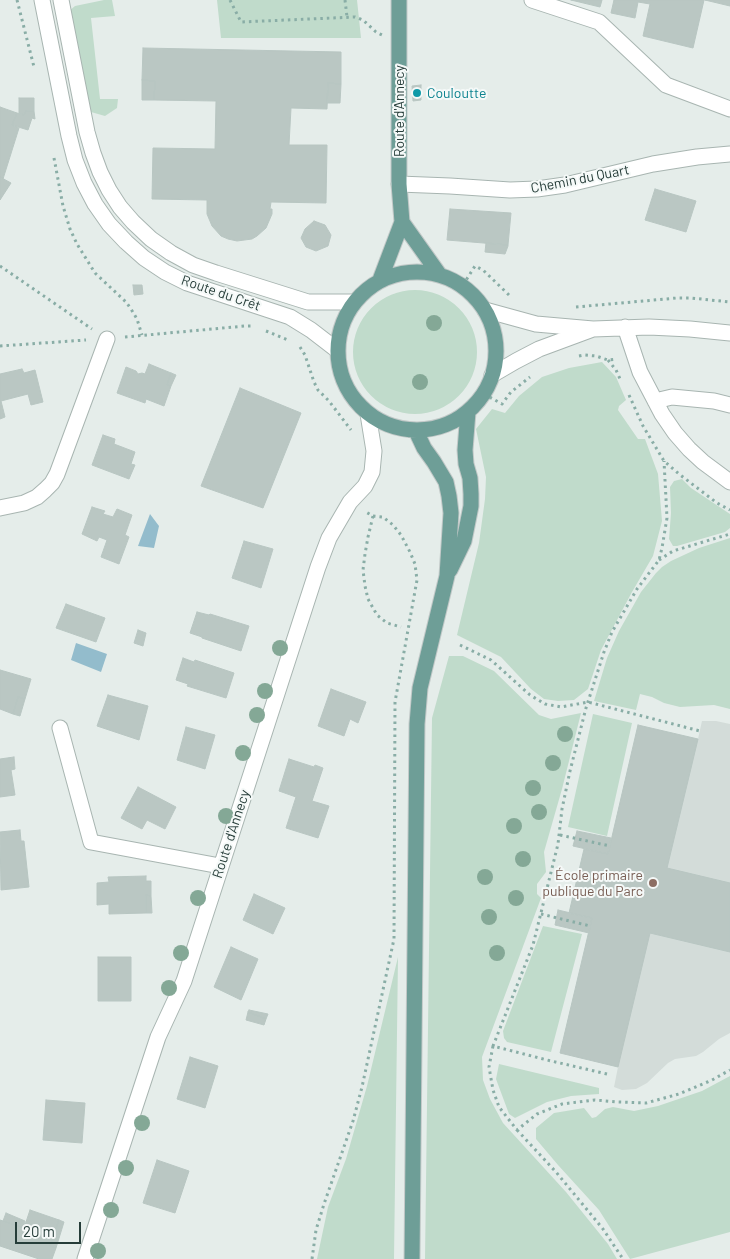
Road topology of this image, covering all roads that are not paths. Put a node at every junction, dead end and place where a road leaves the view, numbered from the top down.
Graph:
1 (42, 0) edge
2 (60, 0) edge
3 (399, 0) edge
4 (532, 0) edge
5 (730, 109) edge
6 (730, 154) edge
7 (399, 184) junction
8 (402, 222) junction
9 (439, 274) junction
10 (380, 280) junction
11 (354, 302) junction
12 (485, 310) junction
13 (625, 327) junction
14 (593, 330) junction
15 (730, 333) edge
16 (107, 340) road end
17 (337, 350) junction
18 (492, 375) junction
19 (655, 400) junction
20 (730, 405) edge
21 (468, 412) junction
22 (368, 414) junction
23 (416, 431) junction
24 (730, 482) edge
25 (0, 508) edge
26 (447, 576) junction
27 (60, 728) dead end
28 (220, 866) junction
29 (86, 1259) edge
30 (412, 1259) edge

1 - 17 street, Route du Crêt
2 - 11 street, Route du Crêt
3 - 7 main road, Route d'Annecy
4 - 5 street
6 - 7 street, Chemin du Quart
7 - 8 main road, Route d'Annecy
8 - 9 main road
8 - 10 main road
9 - 10 main road
9 - 12 main road
10 - 11 main road
11 - 17 main road
12 - 14 street
12 - 18 main road
13 - 14 street
13 - 15 street
13 - 19 street
14 - 18 street
16 - 25 street
17 - 22 main road
18 - 21 main road
19 - 20 street
19 - 24 street
21 - 23 main road
21 - 26 main road
22 - 23 main road
22 - 28 street, Route d'Annecy
23 - 26 main road
26 - 30 main road
27 - 28 street
28 - 29 street, Route d'Annecy

